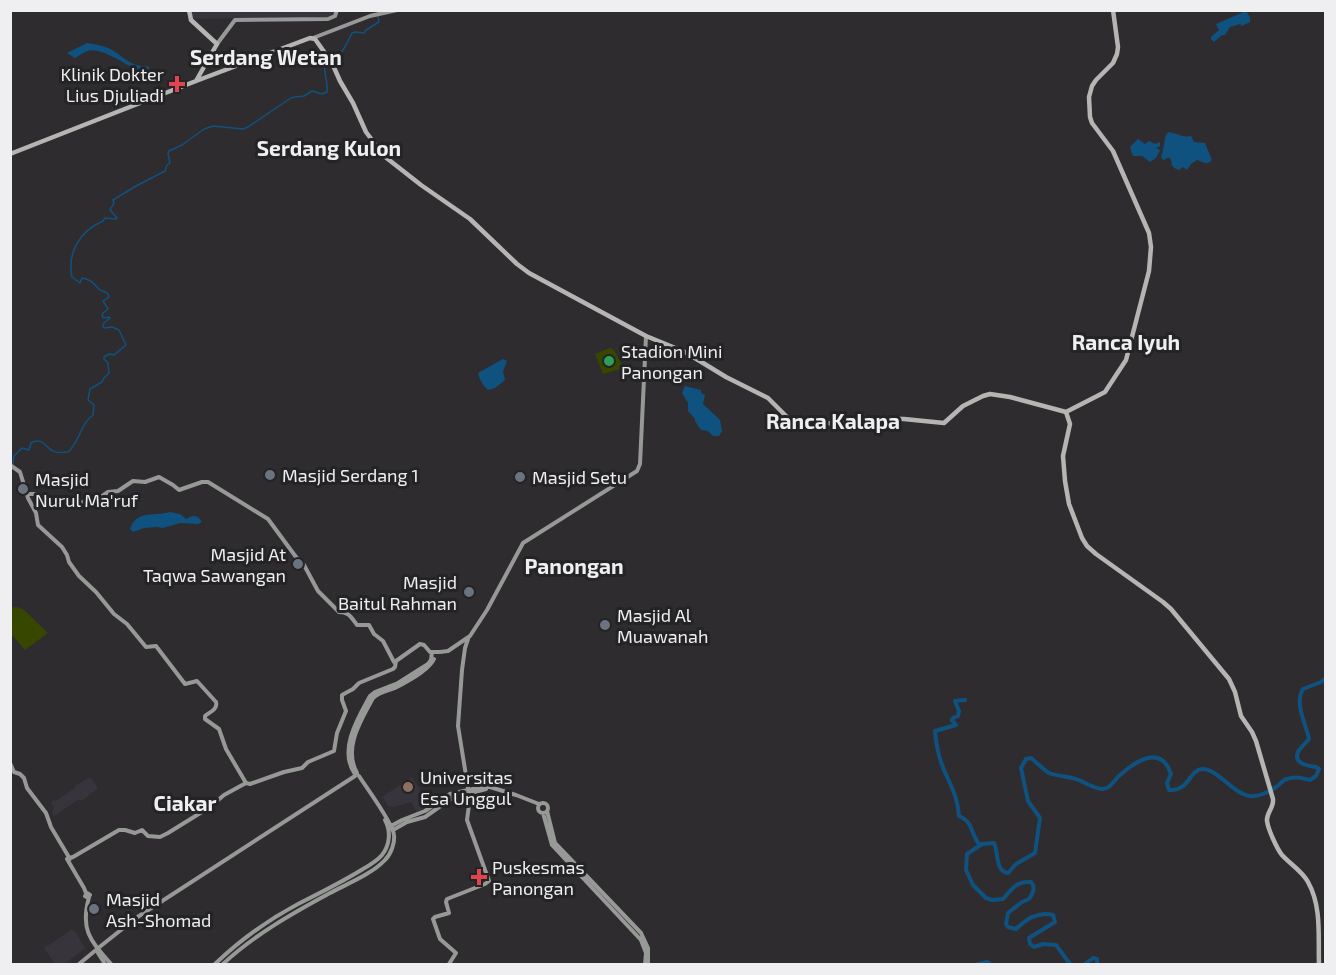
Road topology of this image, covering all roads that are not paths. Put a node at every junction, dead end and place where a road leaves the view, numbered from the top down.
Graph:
1 (189, 10) edge
2 (337, 10) edge
3 (397, 10) edge
4 (1113, 10) edge
5 (313, 38) junction
6 (217, 44) junction
7 (196, 81) junction
8 (10, 154) edge
9 (646, 336) junction
10 (1066, 412) junction
11 (10, 465) edge
12 (27, 494) junction
13 (466, 640) junction
14 (434, 652) junction
15 (395, 663) junction
16 (10, 763) edge
17 (357, 775) junction
18 (246, 783) junction
19 (469, 793) junction
20 (539, 806) junction
21 (545, 812) junction
22 (426, 813) junction
23 (386, 818) junction
24 (398, 822) junction
25 (392, 831) junction
26 (68, 858) junction
27 (334, 889) junction
28 (97, 949) junction
29 (79, 964) edge
30 (109, 964) edge
31 (215, 964) edge
32 (223, 964) edge
33 (449, 964) edge
34 (646, 964) edge
35 (1319, 964) edge

1 - 6 main road
2 - 6 street
3 - 5 street
4 - 10 main road
5 - 7 main road
5 - 9 main road
6 - 7 main road
7 - 8 main road
9 - 10 main road
9 - 13 street
10 - 35 main road
11 - 12 street
12 - 15 street
12 - 18 street
13 - 14 street
13 - 19 street
14 - 15 street
14 - 17 street
15 - 18 street
16 - 26 street
17 - 23 street
17 - 25 street
17 - 28 street
18 - 26 street
19 - 20 street
19 - 22 street
19 - 33 street
20 - 21 street
20 - 21 street
21 - 34 street
22 - 24 street
22 - 25 street
23 - 24 street
23 - 25 street
24 - 25 street
25 - 27 street
26 - 28 street
27 - 31 street
27 - 32 street
28 - 29 street
28 - 30 street

